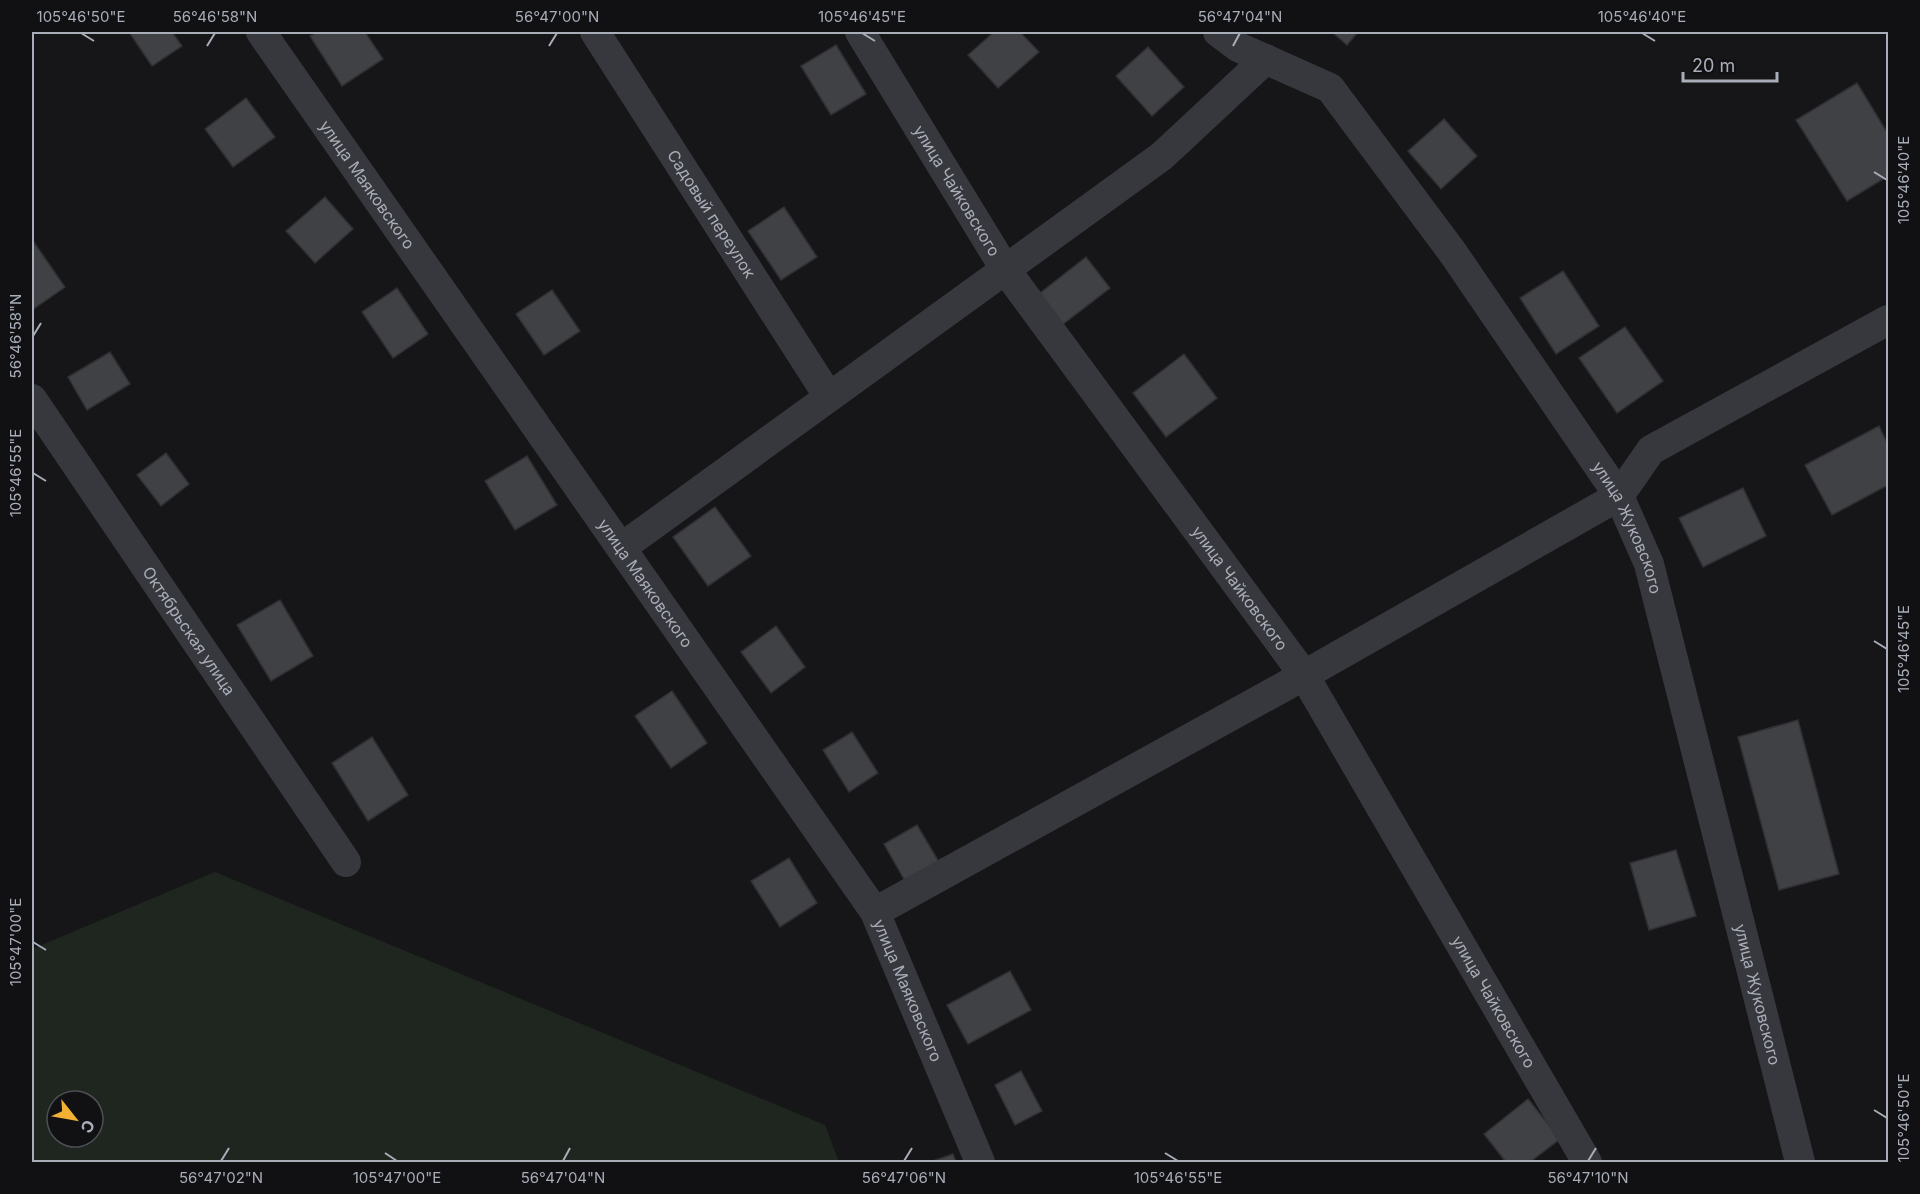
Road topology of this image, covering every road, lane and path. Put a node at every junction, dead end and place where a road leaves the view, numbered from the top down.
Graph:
1 (261, 32) edge
2 (595, 32) edge
3 (860, 32) edge
4 (1218, 32) edge
5 (1266, 59) junction
6 (1005, 269) junction
7 (1888, 320) edge
8 (829, 397) junction
9 (32, 399) edge
10 (1619, 496) junction
11 (621, 548) junction
12 (1304, 675) junction
13 (346, 862) dead end
14 (875, 912) junction
15 (980, 1162) edge
16 (1587, 1162) edge
17 (1800, 1162) edge

1 - 11 street, улица Маяковского
2 - 8 street, Садовый переулок
3 - 6 street, улица Чайковского
4 - 5 street, улица Жуковского
5 - 6 street
5 - 10 street, улица Жуковского
6 - 8 street
6 - 12 street, улица Чайковского
7 - 10 street
8 - 11 street
9 - 13 street, Октябрьская улица
10 - 12 street
10 - 17 street, улица Жуковского
11 - 14 street, улица Маяковского
12 - 14 street
12 - 16 street, улица Чайковского
14 - 15 street, улица Маяковского

